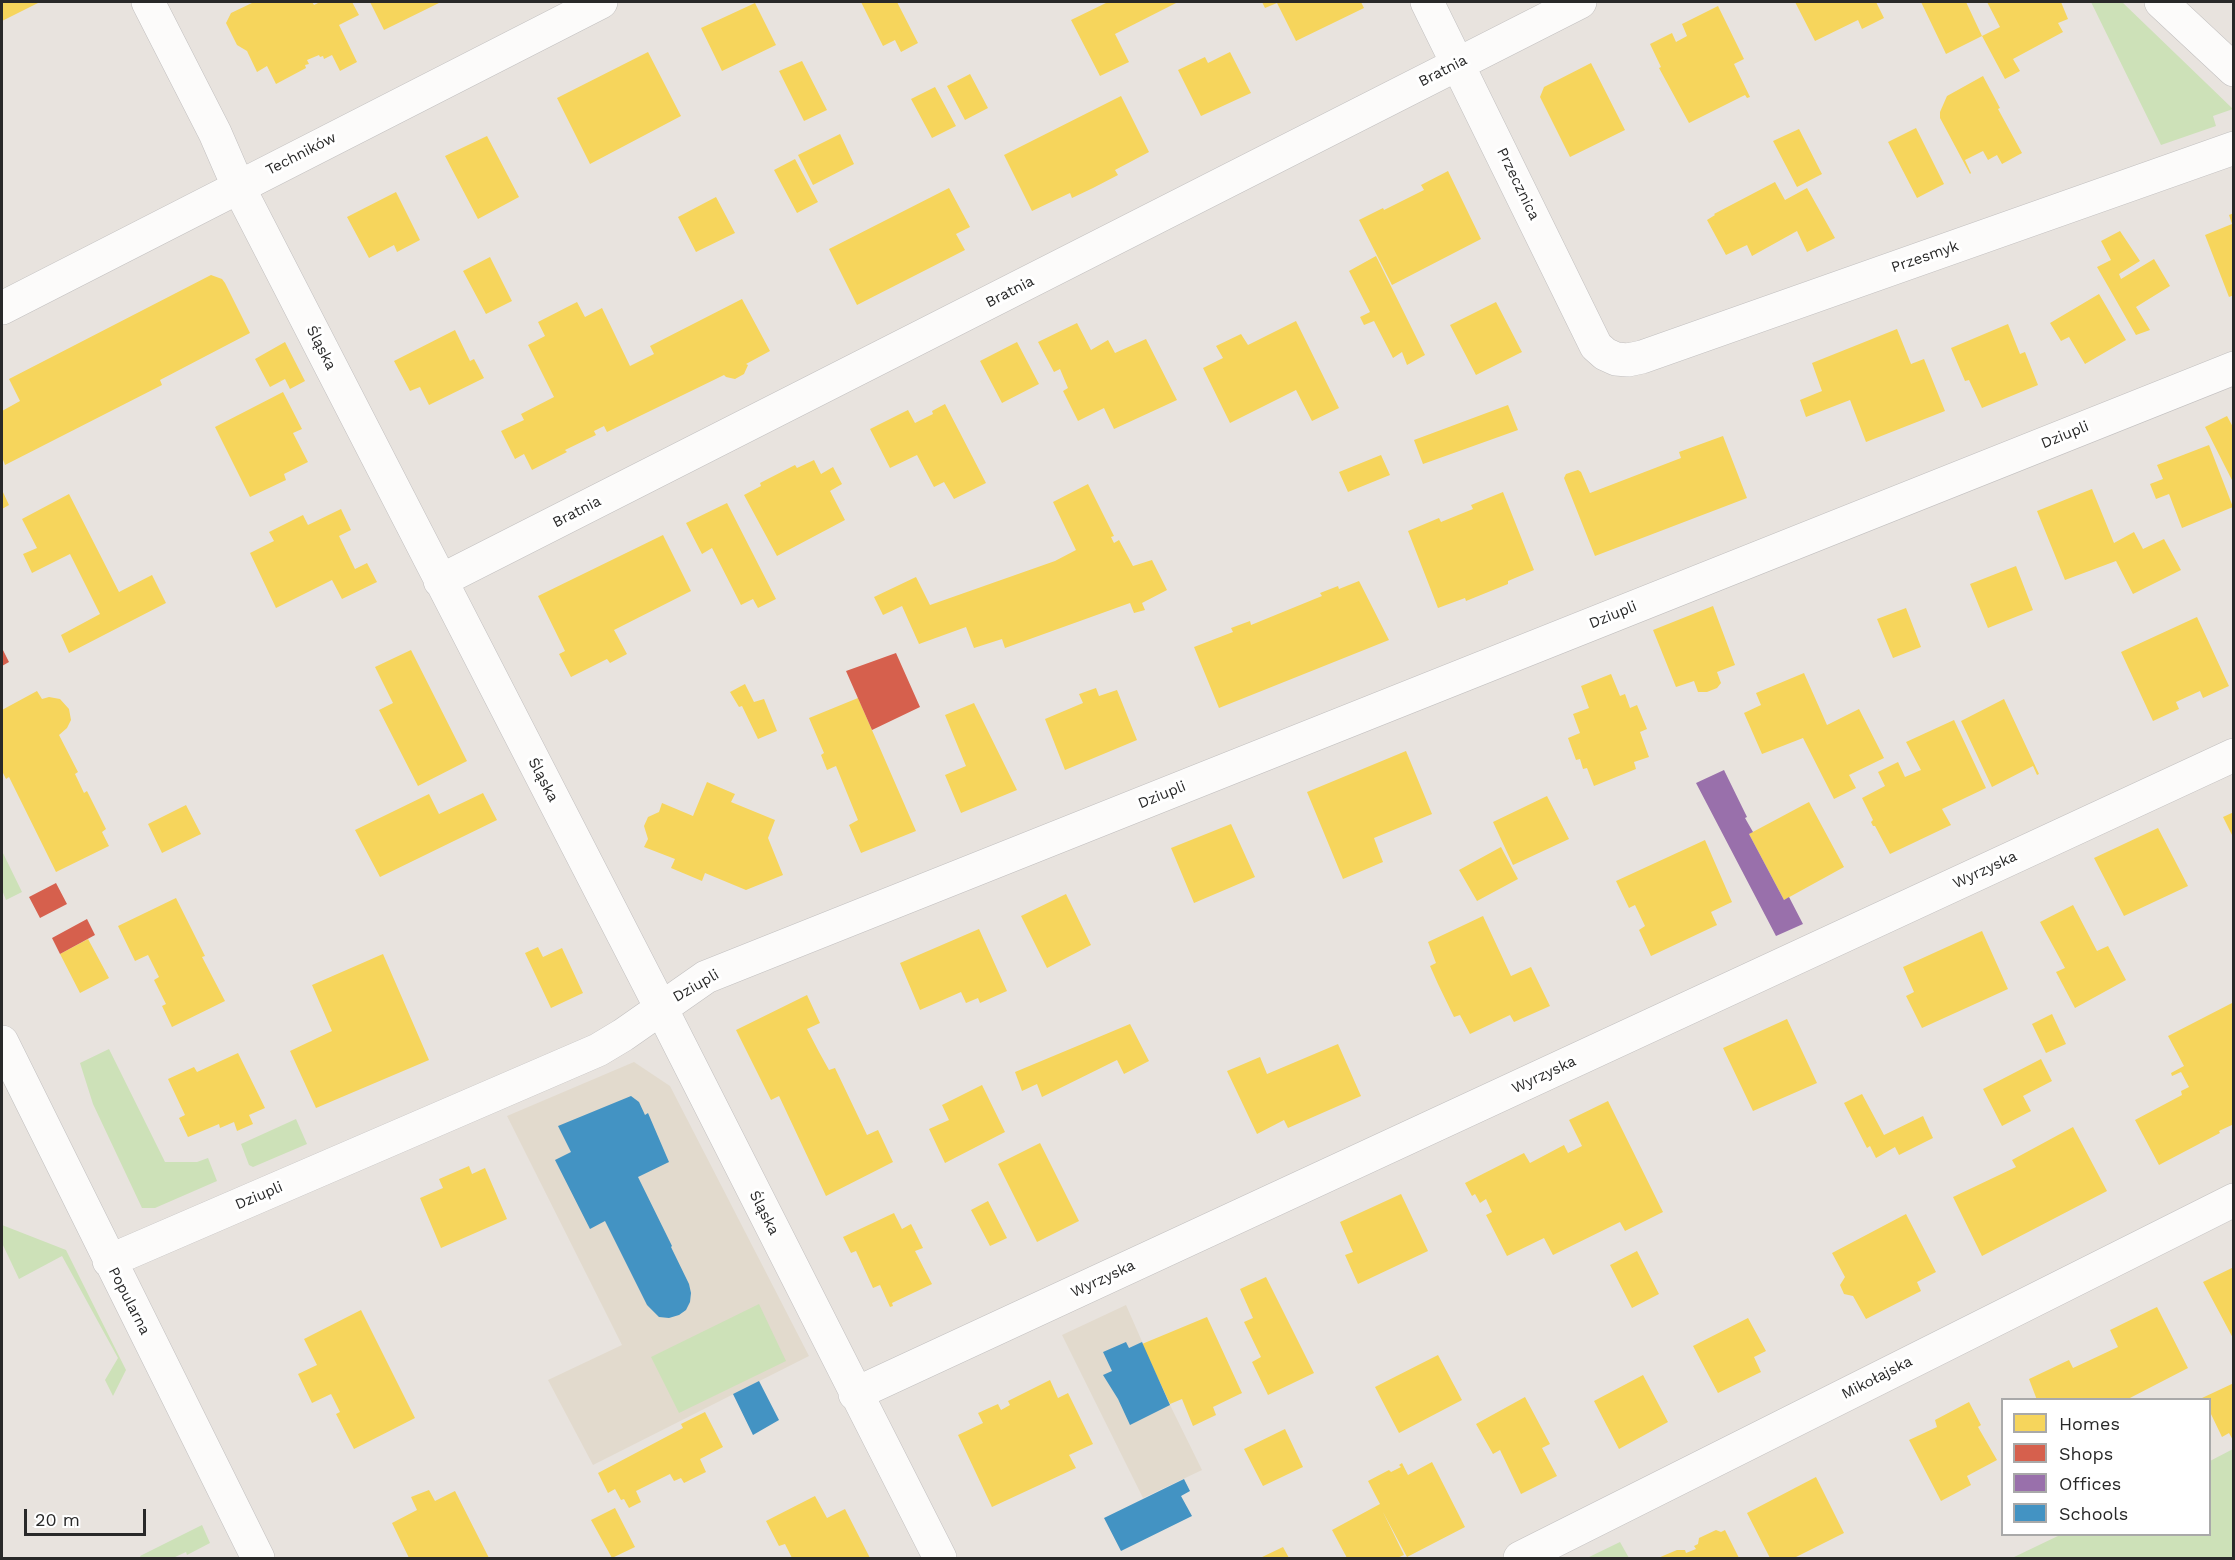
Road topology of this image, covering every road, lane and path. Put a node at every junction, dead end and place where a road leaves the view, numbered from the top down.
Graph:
1 (148, 2) edge
2 (601, 2) edge
3 (1427, 2) edge
4 (1580, 2) edge
5 (2161, 2) edge
6 (1459, 63) junction
7 (2234, 70) edge
8 (2234, 148) edge
9 (238, 186) junction
10 (2, 308) edge
11 (1616, 359) joint
12 (2234, 368) edge
13 (440, 581) junction
14 (2234, 755) edge
15 (661, 1008) junction
16 (2, 1042) edge
17 (2234, 1200) edge
18 (109, 1261) junction
19 (855, 1394) junction
20 (258, 1558) edge
21 (940, 1558) edge
22 (1520, 1558) edge

1 - 9 street, Śląska
2 - 9 street, Techników
3 - 6 street, Przecznica
4 - 6 street, Bratnia
5 - 7 street
6 - 11 street, Przecznica
6 - 13 street, Bratnia
8 - 11 street, Przesmyk
9 - 10 street, Techników
9 - 13 street, Śląska
12 - 15 street, Dziupli
13 - 15 street, Śląska
14 - 19 street, Wyrzyska
15 - 18 street, Dziupli
15 - 19 street, Śląska
16 - 18 street, Popularna
17 - 22 street, Mikołajska
18 - 20 street, Popularna
19 - 21 street, Śląska

